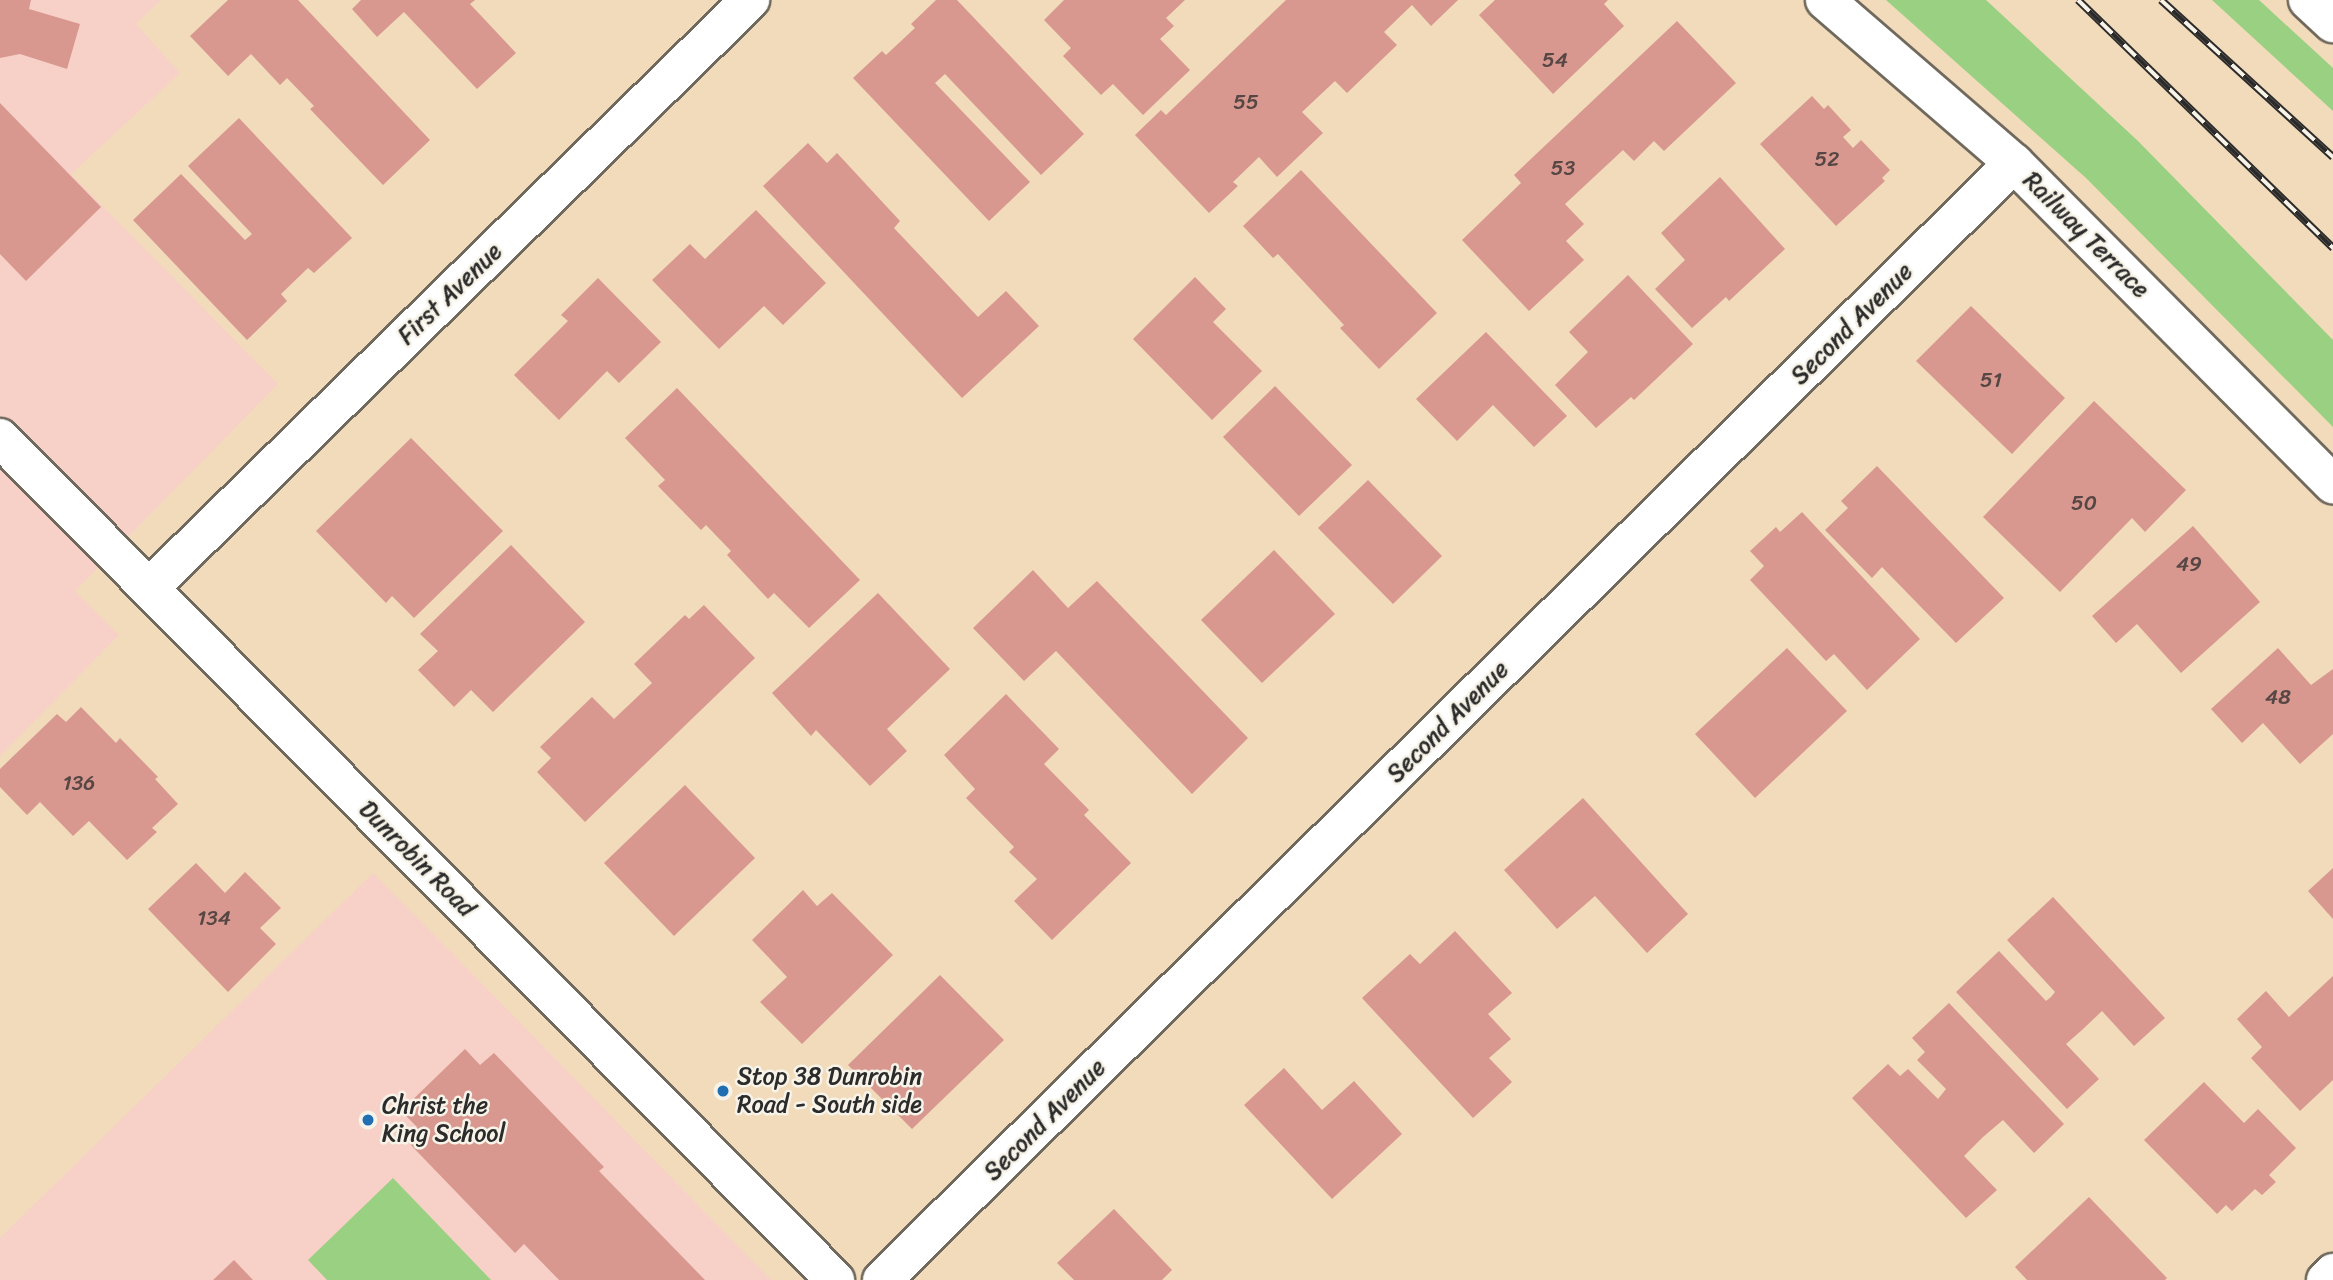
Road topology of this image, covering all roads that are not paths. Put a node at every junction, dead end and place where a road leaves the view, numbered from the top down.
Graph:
1 (750, 0) edge
2 (1825, 0) edge
3 (2308, 0) edge
4 (2333, 23) edge
5 (2014, 163) junction
6 (0, 438) edge
7 (2333, 484) edge
8 (149, 588) junction
9 (2333, 1273) edge
10 (835, 1280) edge
11 (882, 1280) edge
12 (2326, 1280) edge

1 - 8 street, First Avenue
2 - 5 street, Railway Terrace
3 - 4 street
5 - 7 street, Railway Terrace
5 - 11 street, Second Avenue
6 - 8 street, Dunrobin Road
8 - 10 street, Dunrobin Road
9 - 12 street

